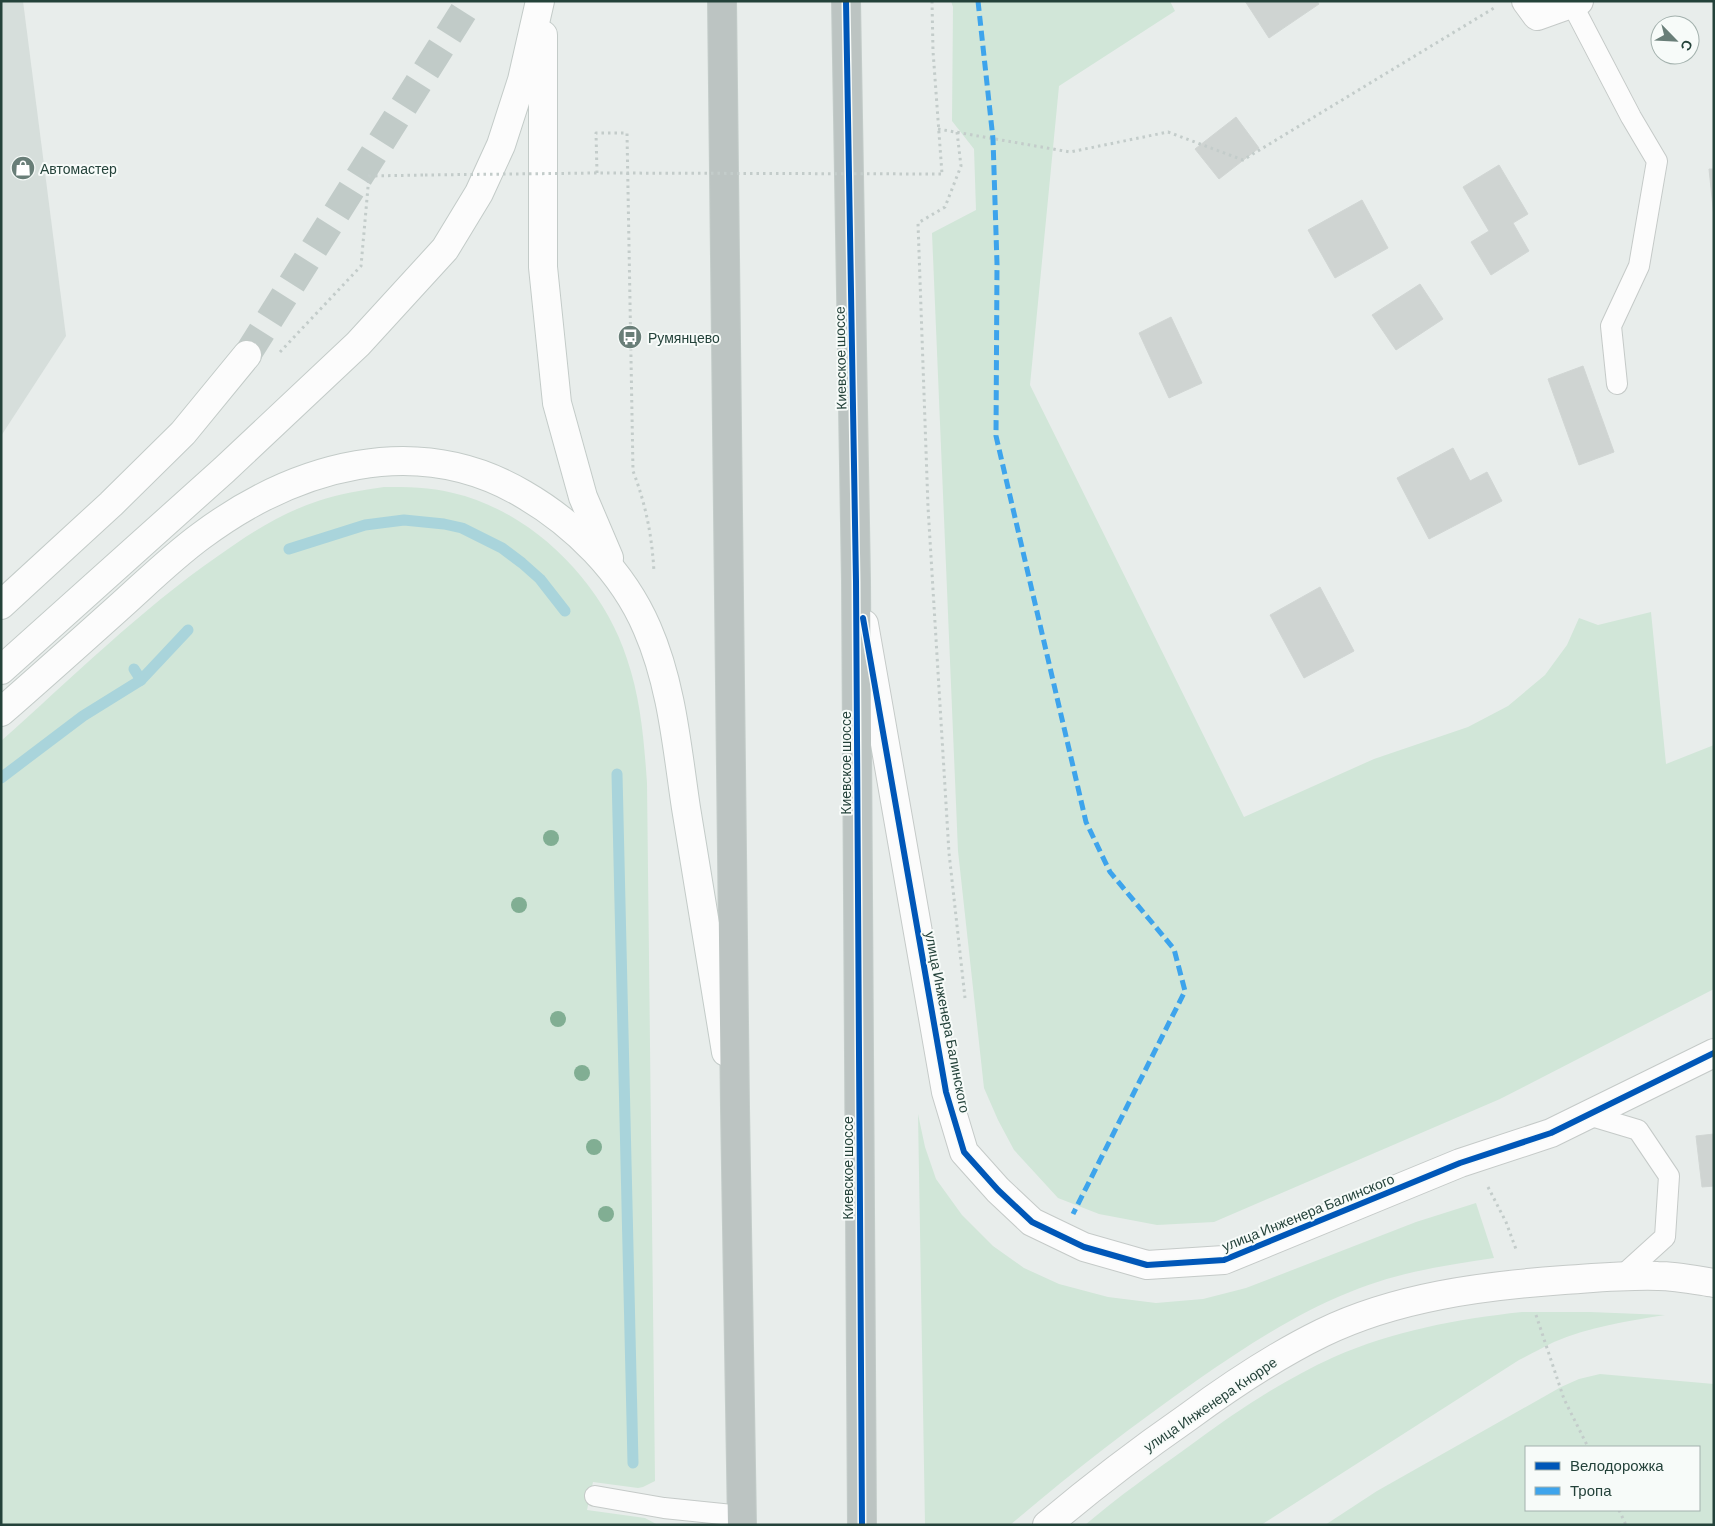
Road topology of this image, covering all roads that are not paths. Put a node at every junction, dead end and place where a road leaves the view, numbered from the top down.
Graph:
1 (541, 1) edge
2 (722, 1) edge
3 (846, 1) edge
4 (1526, 1) edge
5 (1575, 2) edge
6 (247, 355) tunnel mouth
7 (1617, 384) dead end
8 (617, 578) junction
9 (856, 581) junction
10 (1, 605) edge
11 (1, 670) edge
12 (1, 712) edge
13 (1714, 1053) edge
14 (735, 1108) junction
15 (1588, 1115) junction
16 (1622, 1276) junction
17 (1714, 1283) edge
18 (595, 1496) dead end
19 (742, 1521) edge
20 (862, 1525) edge
21 (1047, 1525) edge

1 - 8 main road
1 - 11 main road
2 - 14 highway
3 - 9 highway, Киевское шоссе
4 - 5 main road
5 - 7 lane
6 - 10 main road
8 - 12 main road
8 - 14 main road
9 - 15 main road, улица Инженера Балинского
9 - 20 highway, Киевское шоссе
13 - 15 main road, улица Инженера Балинского
14 - 19 highway
15 - 16 lane
16 - 17 main road, улица Инженера Кнорре
16 - 21 main road, улица Инженера Кнорре
18 - 19 lane

